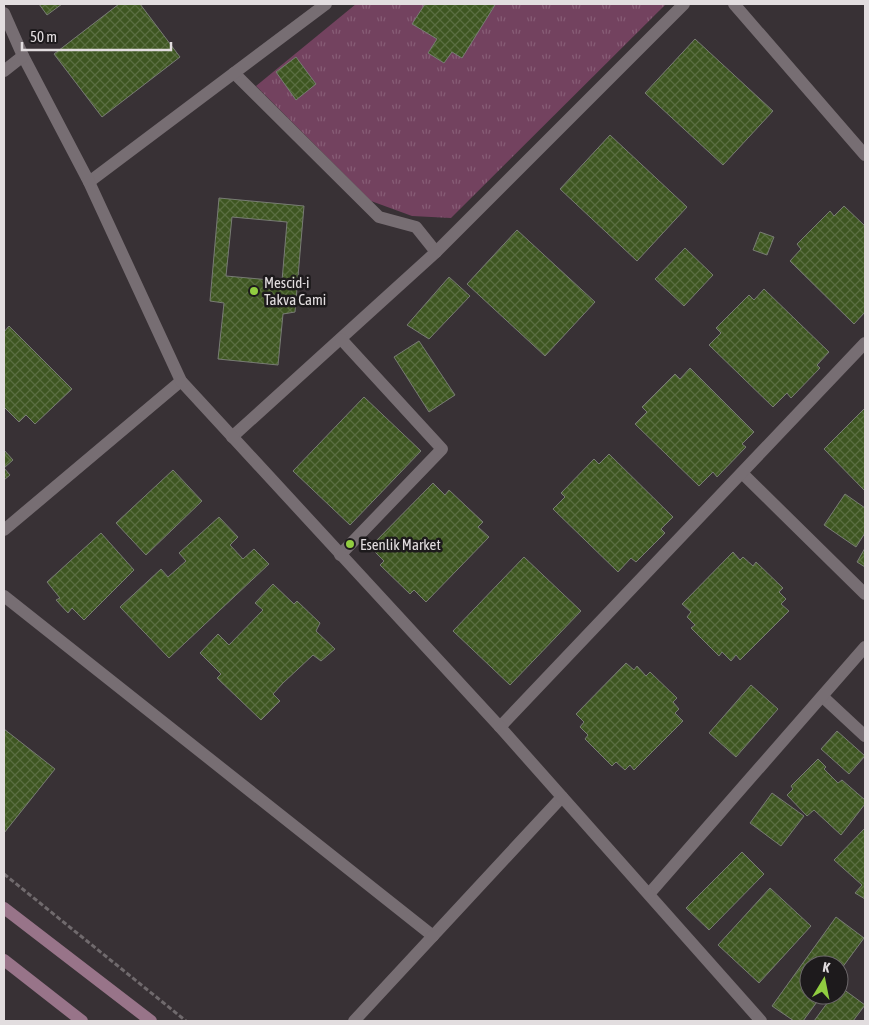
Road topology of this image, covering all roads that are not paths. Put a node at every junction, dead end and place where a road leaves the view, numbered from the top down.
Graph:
1 (326, 4) edge
2 (684, 4) edge
3 (734, 4) edge
4 (4, 13) edge
5 (23, 56) junction
6 (4, 71) edge
7 (234, 73) junction
8 (865, 155) edge
9 (89, 182) junction
10 (436, 252) junction
11 (341, 339) junction
12 (865, 343) edge
13 (181, 381) junction
14 (232, 437) junction
15 (742, 473) junction
16 (4, 530) edge
17 (340, 555) junction
18 (865, 594) edge
19 (4, 596) edge
20 (865, 647) edge
21 (823, 697) junction
22 (500, 727) junction
23 (865, 736) edge
24 (562, 797) junction
25 (649, 894) junction
26 (4, 908) edge
27 (433, 936) junction
28 (4, 960) edge
29 (80, 1021) edge
30 (151, 1021) edge
31 (354, 1021) edge
32 (761, 1021) edge

1 - 7 street
2 - 10 street
3 - 8 street
4 - 5 street
5 - 6 street
5 - 9 street
7 - 9 street
7 - 10 street
9 - 13 street
10 - 11 street
11 - 14 street
11 - 17 street
12 - 15 street
13 - 14 street
13 - 16 street
14 - 17 street
15 - 18 street
15 - 22 street
17 - 22 street
19 - 27 street
20 - 21 street
21 - 23 street
21 - 25 street
22 - 24 street
24 - 25 street
24 - 27 street
25 - 32 street
26 - 30 main road
27 - 31 street
28 - 29 main road

